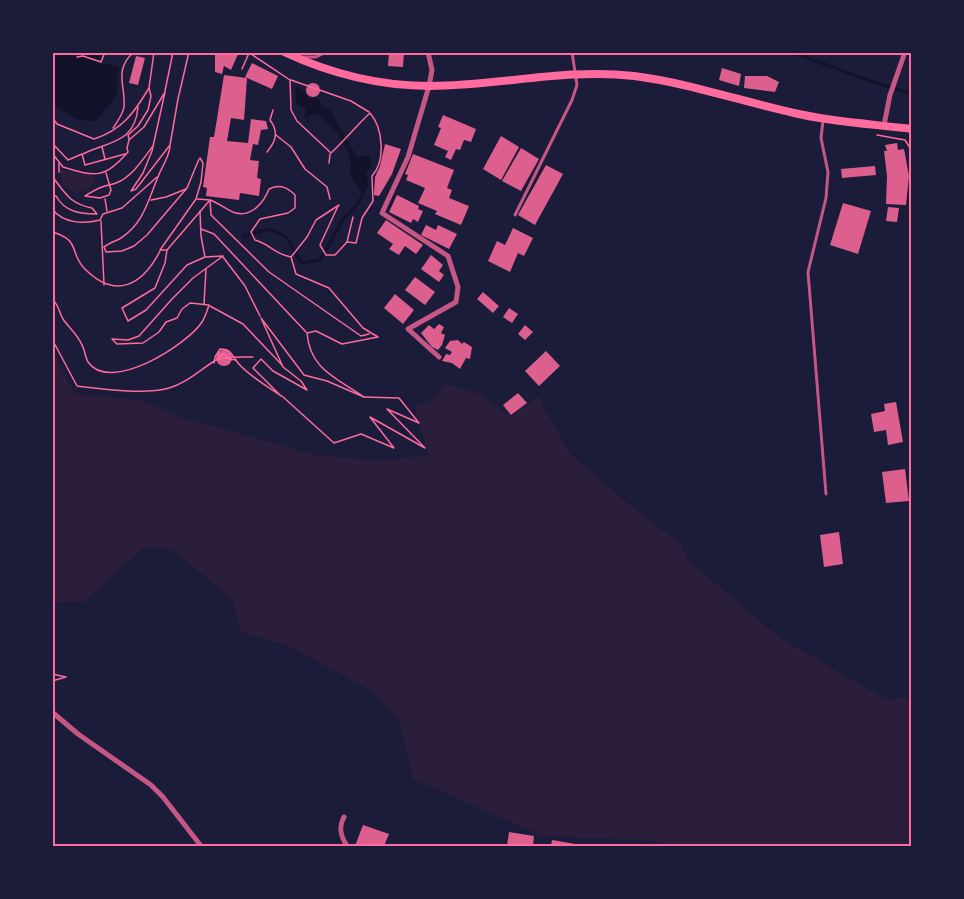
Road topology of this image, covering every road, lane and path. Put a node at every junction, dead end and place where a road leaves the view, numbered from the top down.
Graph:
1 (105, 52) edge
2 (134, 52) edge
3 (154, 52) edge
4 (173, 52) edge
5 (189, 52) edge
6 (284, 52) edge
7 (327, 52) edge
8 (428, 52) edge
9 (572, 52) edge
10 (905, 52) edge
11 (249, 53) edge
12 (77, 57) dead end
13 (295, 57) junction
14 (242, 69) dead end
15 (574, 74) junction
16 (290, 80) junction
17 (429, 86) junction
18 (149, 88) junction
19 (165, 92) junction
20 (138, 106) junction
21 (273, 110) dead end
22 (370, 113) junction
23 (52, 117) edge
24 (823, 119) junction
25 (884, 125) junction
26 (112, 129) junction
27 (912, 129) edge
28 (128, 135) junction
29 (276, 135) junction
30 (876, 135) dead end
31 (129, 140) junction
32 (52, 143) edge
33 (153, 145) junction
34 (170, 145) junction
35 (102, 146) junction
36 (912, 151) edge
37 (128, 152) junction
38 (267, 152) dead end
39 (52, 153) edge
40 (331, 153) junction
41 (82, 154) junction
42 (105, 159) junction
43 (59, 162) junction
44 (329, 163) dead end
45 (85, 165) junction
46 (80, 171) junction
47 (59, 172) dead end
48 (106, 172) junction
49 (99, 175) junction
50 (52, 176) edge
51 (96, 176) dead end
52 (158, 177) junction
53 (109, 185) junction
54 (187, 188) junction
55 (97, 189) junction
56 (52, 195) edge
57 (100, 198) junction
58 (104, 198) junction
59 (196, 199) junction
60 (151, 200) junction
61 (210, 200) junction
62 (330, 200) dead end
63 (52, 209) edge
64 (200, 210) junction
65 (107, 212) junction
66 (515, 215) dead end
67 (353, 217) dead end
68 (100, 220) junction
69 (201, 228) junction
70 (52, 232) edge
71 (347, 242) junction
72 (160, 250) junction
73 (167, 250) junction
74 (223, 256) junction
75 (205, 257) junction
76 (291, 257) junction
77 (206, 269) junction
78 (104, 285) junction
79 (52, 299) edge
80 (204, 305) junction
81 (209, 305) junction
82 (261, 318) junction
83 (307, 333) junction
84 (370, 333) junction
85 (52, 339) edge
86 (253, 357) dead end
87 (439, 357) dead end
88 (219, 359) junction
89 (236, 360) junction
90 (214, 363) junction
91 (283, 367) junction
92 (281, 396) junction
93 (364, 397) junction
94 (826, 494) dead end
95 (52, 674) edge
96 (52, 681) edge
97 (52, 712) edge
98 (344, 817) dead end
99 (201, 846) edge
100 (347, 846) edge

1 - 12 path
2 - 26 path
3 - 18 path
4 - 19 path
5 - 34 path
6 - 13 main road
7 - 13 lane
8 - 17 street
9 - 15 lane
10 - 25 street
11 - 14 path
11 - 16 path
13 - 17 main road
15 - 17 main road
15 - 24 main road
15 - 66 lane
16 - 22 path
16 - 40 path
17 - 87 street
18 - 20 path
18 - 28 path
19 - 31 path
19 - 33 path
20 - 26 path
20 - 28 path
21 - 29 path
22 - 40 path
22 - 71 path
23 - 26 path
24 - 25 main road
24 - 94 lane
25 - 27 main road
28 - 31 path
28 - 35 path
29 - 38 path
29 - 62 path
30 - 36 path
31 - 37 path
32 - 41 path
33 - 34 path
33 - 53 path
34 - 52 path
35 - 41 path
35 - 42 path
37 - 42 path
37 - 48 path
39 - 43 path
40 - 44 path
41 - 45 path
42 - 45 path
43 - 46 path
43 - 47 path
45 - 46 path
46 - 49 path
48 - 49 path
48 - 53 path
49 - 51 path
50 - 56 path
52 - 60 path
52 - 65 path
53 - 55 path
53 - 58 path
54 - 59 path
54 - 60 path
54 - 60 path
55 - 57 path
55 - 57 path
57 - 58 path
58 - 65 path
59 - 61 path
59 - 72 path
61 - 64 path
61 - 76 path
61 - 84 path
63 - 68 path
64 - 69 path
64 - 73 path
65 - 68 path
67 - 71 path
68 - 78 path
69 - 75 path
69 - 83 path
70 - 78 path
71 - 76 path
72 - 73 path
72 - 78 path
73 - 75 path
74 - 75 path
74 - 77 path
74 - 82 path
76 - 84 path
77 - 80 path
77 - 80 path
79 - 81 path
80 - 81 path
81 - 91 path
82 - 91 path
82 - 93 path
83 - 84 path
83 - 93 path
85 - 90 path
86 - 88 path
88 - 89 path
88 - 90 path
89 - 90 path
89 - 92 path
91 - 92 path
92 - 93 path
95 - 96 path
97 - 99 street
98 - 100 street

